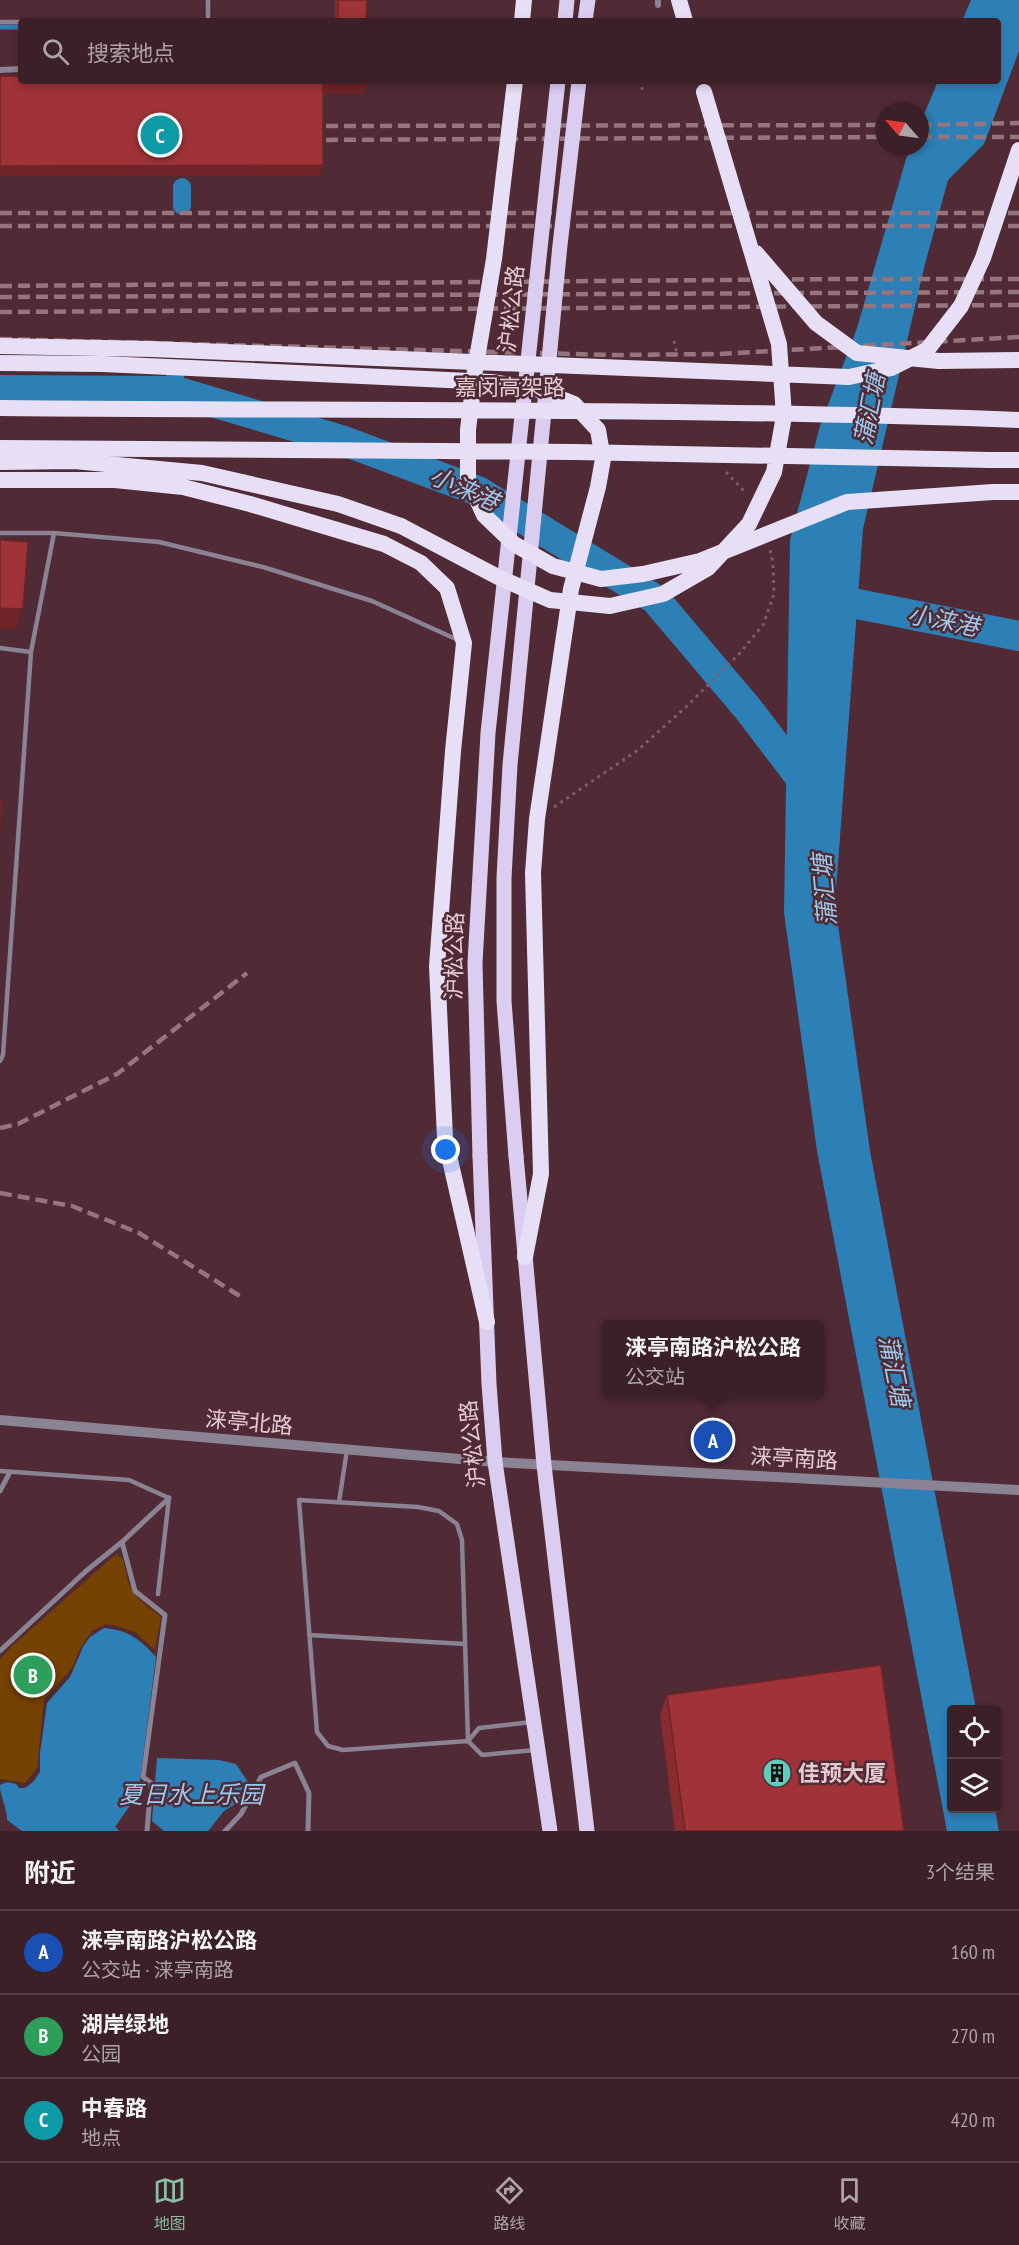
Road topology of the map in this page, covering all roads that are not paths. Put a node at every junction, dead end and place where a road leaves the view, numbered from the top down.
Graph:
1 (208, 0) edge
2 (524, 0) edge
3 (567, 0) edge
4 (588, 0) edge
5 (679, 0) edge
6 (208, 18) edge
7 (522, 18) edge
8 (565, 18) edge
9 (585, 18) edge
10 (684, 18) edge
11 (0, 22) edge
12 (18, 22) edge
13 (18, 69) edge
14 (0, 70) edge
15 (514, 84) edge
16 (558, 84) edge
17 (579, 84) edge
18 (702, 84) edge
19 (1019, 150) edge
20 (751, 248) junction
21 (0, 346) edge
22 (1019, 360) edge
23 (0, 363) edge
24 (0, 408) edge
25 (1019, 420) edge
26 (0, 448) edge
27 (1019, 460) edge
28 (0, 462) edge
29 (0, 480) edge
30 (1019, 492) edge
31 (0, 533) edge
32 (54, 533) junction
33 (464, 643) junction
34 (0, 648) edge
35 (31, 652) junction
36 (0, 1061) edge
37 (525, 1257) junction
38 (487, 1322) junction
39 (0, 1420) edge
40 (348, 1450) junction
41 (495, 1462) junction
42 (544, 1465) junction
43 (0, 1471) edge
44 (9, 1472) junction
45 (1019, 1490) edge
46 (0, 1491) edge
47 (169, 1498) junction
48 (339, 1502) junction
49 (122, 1542) junction
50 (158, 1594) dead end
51 (309, 1635) junction
52 (465, 1644) junction
53 (0, 1651) edge
54 (534, 1722) junction
55 (468, 1741) junction
56 (538, 1750) junction
57 (147, 1831) edge
58 (225, 1831) edge
59 (308, 1831) edge
60 (550, 1831) edge
61 (587, 1831) edge

1 - 6 lane
2 - 7 highway
3 - 8 main road
4 - 9 main road
5 - 10 highway
11 - 12 lane
13 - 14 street
15 - 30 highway, bridge
16 - 38 main road, 沪松公路, bridge
17 - 37 main road, 沪松公路, bridge
18 - 20 highway, bridge
19 - 21 highway, bridge
20 - 22 highway, bridge
20 - 28 highway, bridge
23 - 37 highway
24 - 25 highway, 嘉闵高架路, bridge
26 - 27 highway, bridge
29 - 33 highway
31 - 32 lane
32 - 33 lane
32 - 35 lane
33 - 38 highway
34 - 35 lane
35 - 36 lane
37 - 42 main road, 沪松公路
38 - 41 main road, 沪松公路
39 - 40 street, 涞亭北路
40 - 41 street, 涞亭北路
40 - 48 lane
41 - 42 street, 涞亭南路
41 - 54 main road, 沪松公路
42 - 45 street, 涞亭南路
42 - 61 main road, 沪松公路
43 - 44 lane
44 - 46 street
44 - 47 lane
47 - 49 street
47 - 50 lane
48 - 51 lane
48 - 52 lane
49 - 53 street
49 - 57 street
51 - 52 lane
51 - 55 lane
52 - 55 lane
54 - 55 lane
54 - 56 main road, 沪松公路
55 - 56 lane
56 - 60 main road, 沪松公路
58 - 59 street

